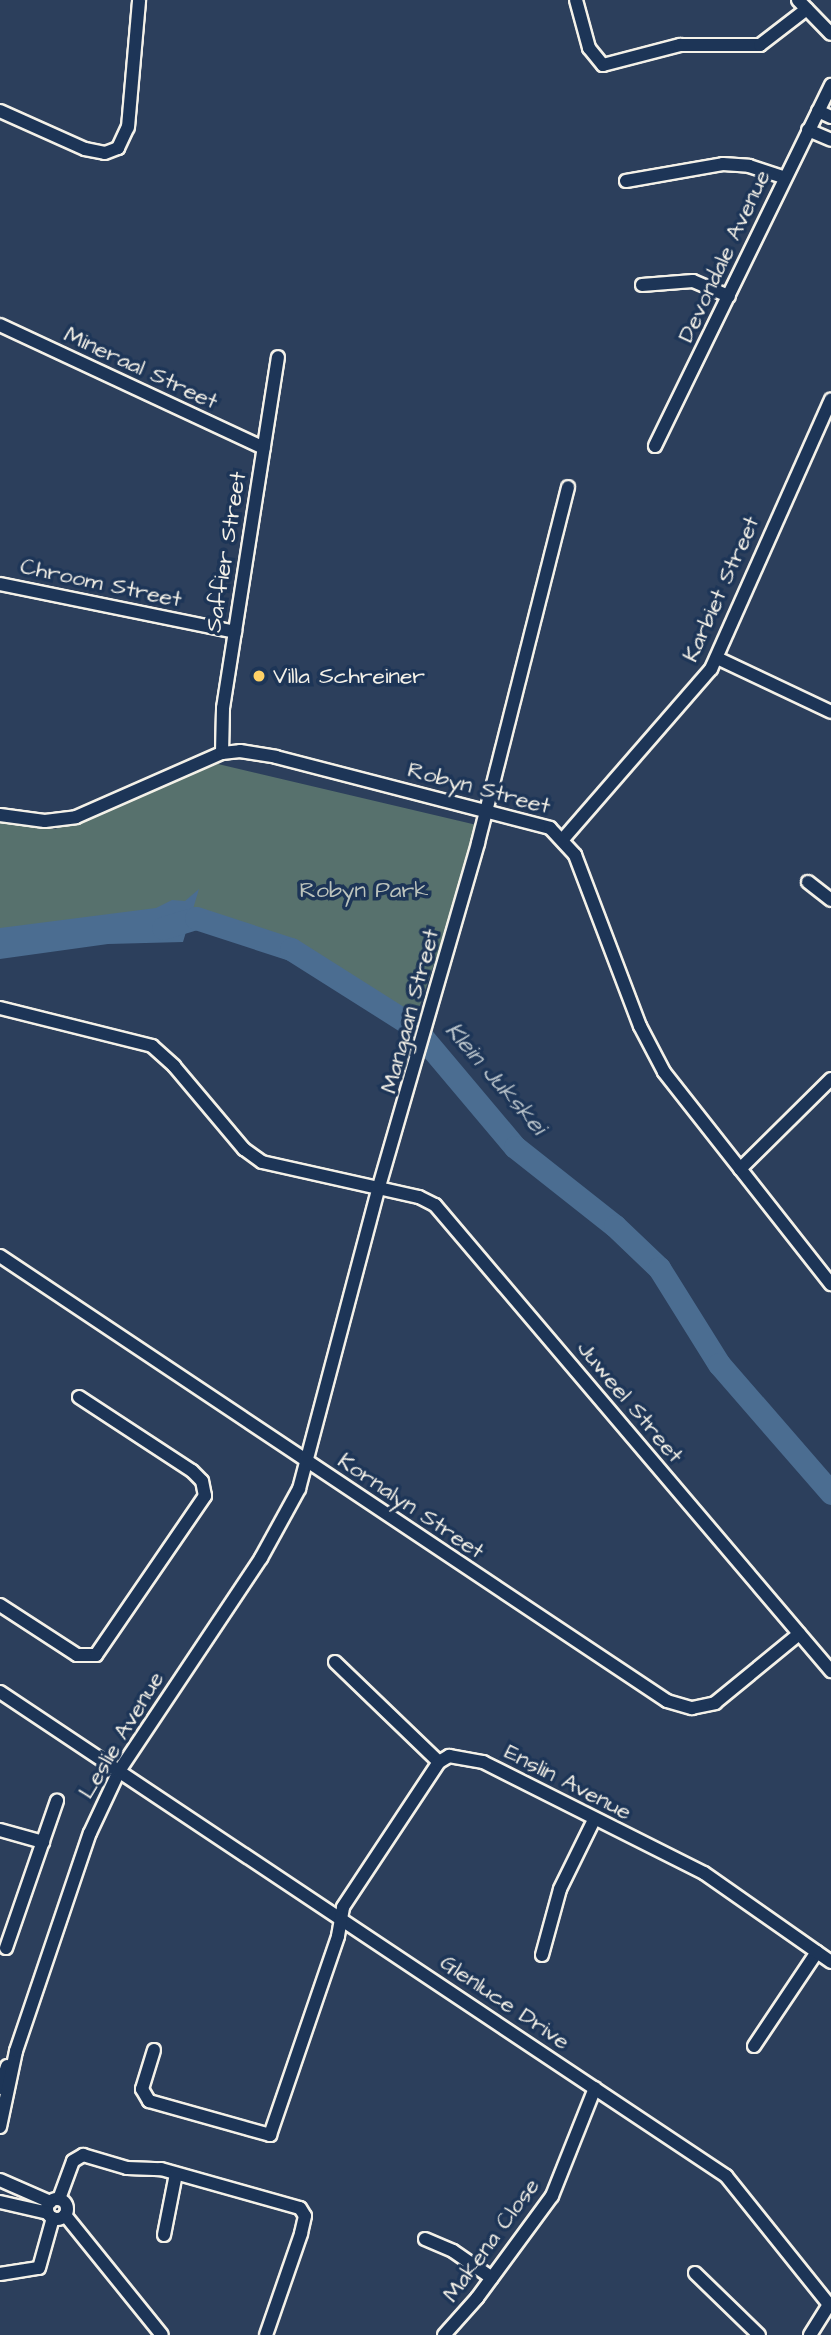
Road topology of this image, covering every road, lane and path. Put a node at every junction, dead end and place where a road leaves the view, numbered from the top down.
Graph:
1 (139, 0) edge
2 (576, 0) edge
3 (803, 5) edge
4 (831, 34) edge
5 (831, 85) edge
6 (0, 111) edge
7 (818, 111) junction
8 (831, 117) edge
9 (808, 130) junction
10 (831, 141) edge
11 (783, 177) junction
12 (626, 181) dead end
13 (642, 285) dead end
14 (729, 296) junction
15 (0, 325) edge
16 (278, 357) dead end
17 (831, 400) edge
18 (655, 446) dead end
19 (264, 448) junction
20 (568, 487) dead end
21 (0, 584) edge
22 (235, 632) junction
23 (717, 659) junction
24 (831, 712) edge
25 (222, 753) junction
26 (486, 809) junction
27 (0, 815) edge
28 (564, 838) junction
29 (808, 882) dead end
30 (831, 900) edge
31 (0, 1008) edge
32 (831, 1079) edge
33 (740, 1169) junction
34 (378, 1190) junction
35 (0, 1256) edge
36 (831, 1284) edge
37 (79, 1397) dead end
38 (308, 1463) junction
39 (0, 1605) edge
40 (799, 1634) junction
41 (335, 1662) dead end
42 (831, 1671) edge
43 (0, 1692) edge
44 (439, 1762) junction
45 (119, 1771) junction
46 (57, 1801) dead end
47 (594, 1820) junction
48 (0, 1830) edge
49 (43, 1842) junction
50 (341, 1919) junction
51 (6, 1948) dead end
52 (817, 1952) junction
53 (542, 1955) dead end
54 (831, 1962) edge
55 (754, 2046) dead end
56 (154, 2050) dead end
57 (16, 2051) junction
58 (0, 2088) edge
59 (596, 2088) junction
60 (0, 2127) edge
61 (176, 2174) junction
62 (0, 2180) edge
63 (0, 2202) edge
64 (55, 2209) junction
65 (164, 2235) dead end
66 (425, 2239) dead end
67 (695, 2273) dead end
68 (0, 2274) edge
69 (492, 2278) junction
70 (830, 2306) edge
71 (155, 2333) edge
72 (266, 2335) edge
73 (444, 2335) edge
74 (759, 2335) edge
75 (810, 2335) edge

1 - 6 street
2 - 3 street
3 - 4 street
5 - 7 street, Devondale Avenue
7 - 8 street
7 - 9 street, Devondale Avenue
9 - 10 street
9 - 11 street, Devondale Avenue
11 - 12 street
11 - 14 street, Devondale Avenue
13 - 14 street
14 - 18 street, Devondale Avenue
15 - 19 street, Mineraal Street
16 - 19 street, Saffier Street
17 - 23 street, Karbiet Street
19 - 22 street, Saffier Street
20 - 26 street, Mangaan Street
21 - 22 street, Chroom Street
22 - 25 street, Saffier Street
23 - 24 street
23 - 28 street, Karbiet Street
25 - 26 street, Robyn Street
25 - 27 street, Robyn Street
26 - 28 street, Robyn Street
26 - 34 street, Mangaan Street
28 - 33 street, Robyn Street
29 - 30 street
31 - 34 street, Juweel Street
32 - 33 street
33 - 36 street, Robyn Street
34 - 38 street, Mangaan Street
34 - 40 street, Juweel Street
35 - 38 street, Kornalyn Street
37 - 39 street
38 - 40 street, Kornalyn Street
38 - 45 street, Leslie Avenue
40 - 42 street, Juweel Street
41 - 44 street
43 - 45 street, Glenluce Drive
44 - 47 street, Enslin Avenue
44 - 50 street
45 - 50 street, Glenluce Drive
45 - 57 street, Leslie Avenue
46 - 49 street
47 - 52 street, Enslin Avenue
47 - 53 street
48 - 49 street
49 - 51 street
50 - 56 street
50 - 59 street, Glenluce Drive
52 - 54 street, Enslin Avenue
52 - 55 street
57 - 58 street, Leslie Avenue
57 - 60 street, Leslie Avenue
59 - 69 street, Makena Close
59 - 70 street, Glenluce Drive
61 - 64 street
61 - 65 street
61 - 72 street
62 - 64 street
63 - 64 street
64 - 68 street
64 - 71 street
66 - 69 street
67 - 74 street
69 - 73 street, Makena Close
70 - 75 street

